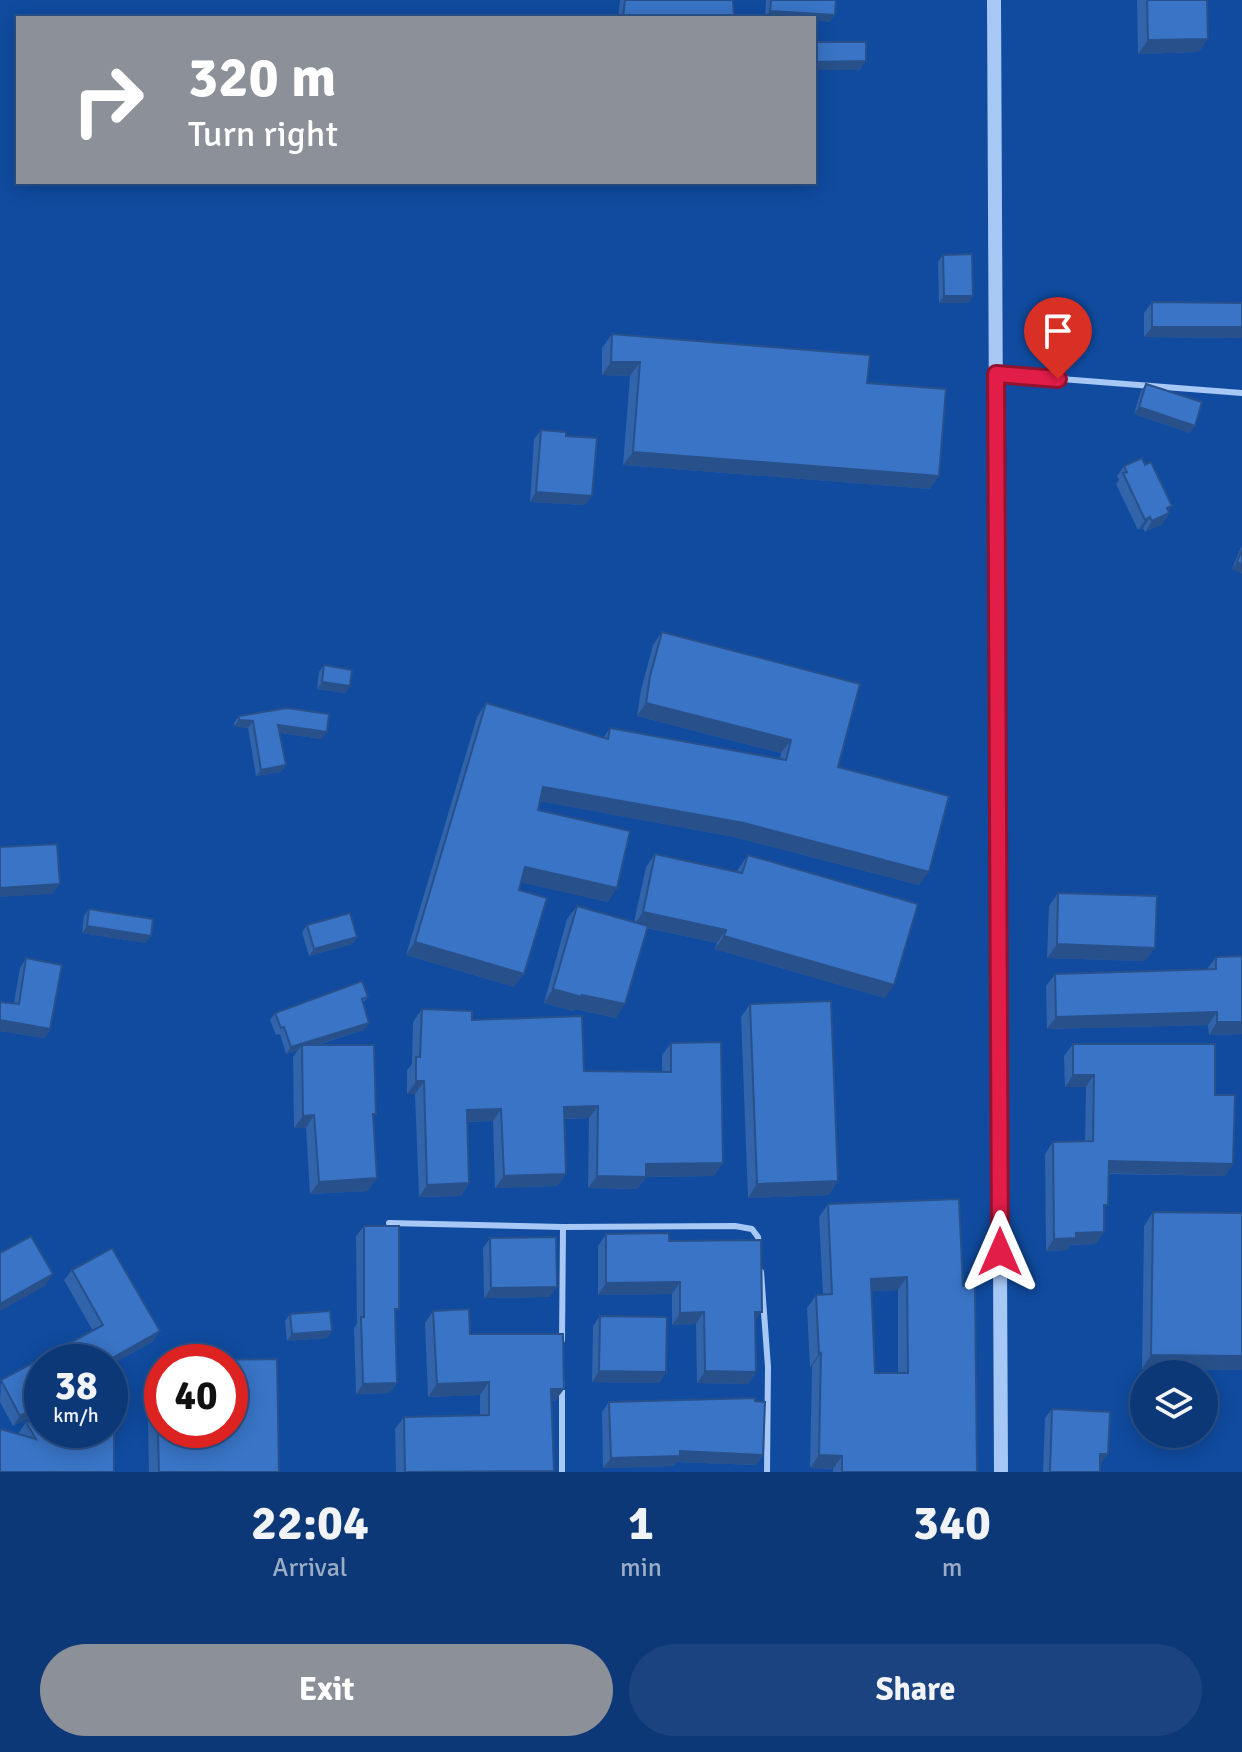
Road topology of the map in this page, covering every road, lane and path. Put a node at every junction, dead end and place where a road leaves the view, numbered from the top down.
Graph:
1 (994, 0) edge
2 (996, 374) junction
3 (1242, 393) edge
4 (389, 1223) edge
5 (563, 1227) junction
6 (759, 1251) edge
7 (760, 1266) edge
8 (562, 1350) edge
9 (562, 1380) edge
10 (562, 1472) edge
11 (767, 1472) edge
12 (1001, 1472) edge

1 - 2 street
2 - 3 lane
2 - 12 street
4 - 5 lane
5 - 6 lane
5 - 8 lane
7 - 11 lane
9 - 10 lane

